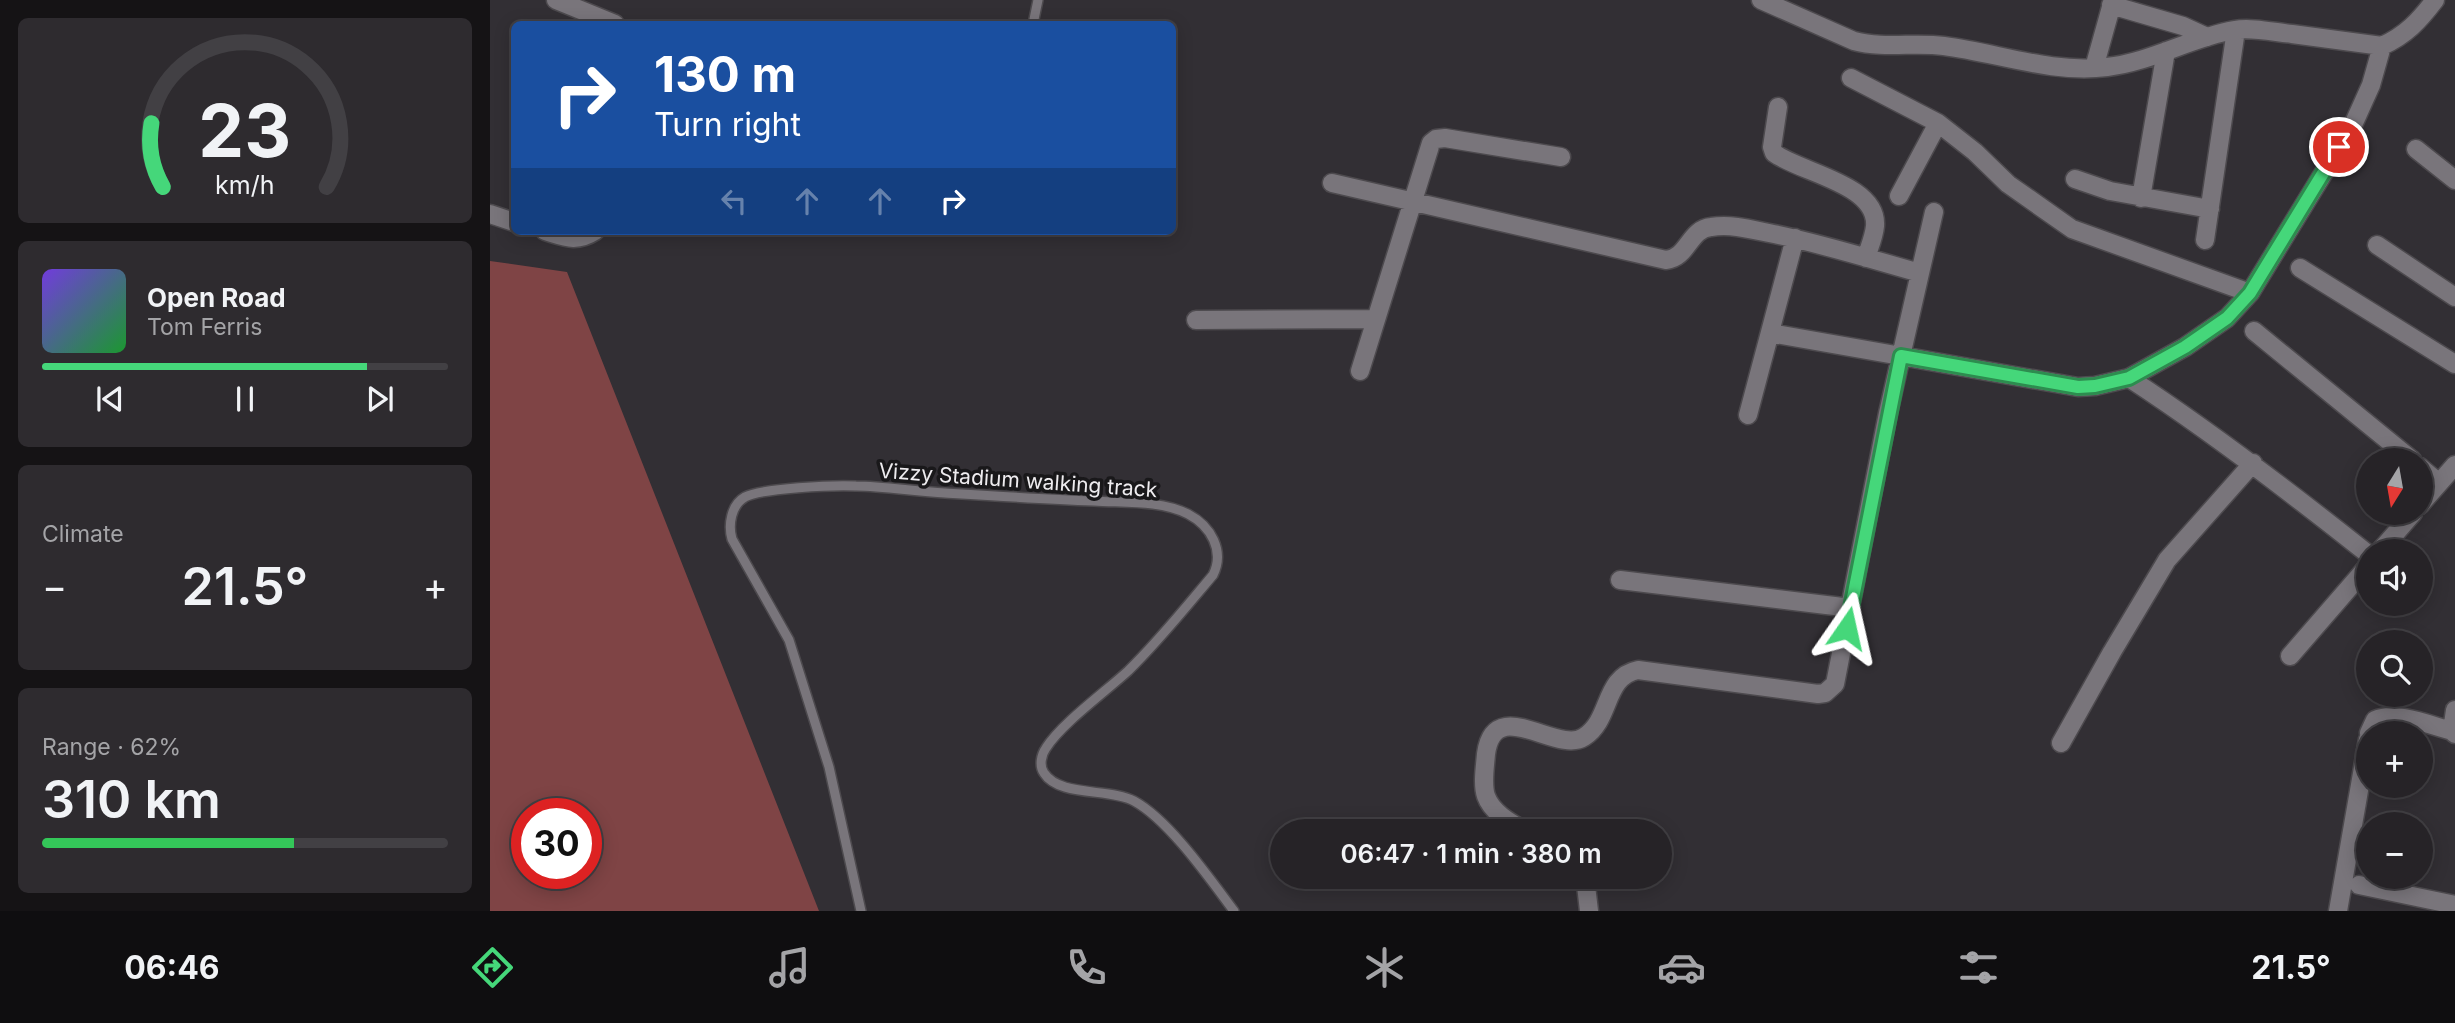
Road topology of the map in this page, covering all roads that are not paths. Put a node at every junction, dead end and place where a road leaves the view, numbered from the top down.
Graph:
1 (556, 0) edge
2 (1038, 0) edge
3 (1761, 0) edge
4 (2435, 0) edge
5 (2112, 3) edge
6 (595, 21) edge
7 (1034, 21) edge
8 (2236, 30) junction
9 (2207, 37) junction
10 (2382, 46) junction
11 (2166, 51) junction
12 (2094, 68) junction
13 (1851, 78) dead end
14 (1778, 107) dead end
15 (1938, 123) junction
16 (2416, 149) dead end
17 (1561, 157) dead end
18 (2075, 179) dead end
19 (2455, 180) edge
20 (1332, 183) dead end
21 (1899, 196) dead end
22 (2141, 198) junction
23 (1411, 202) junction
24 (2210, 209) junction
25 (1934, 212) dead end
26 (490, 214) edge
27 (511, 221) edge
28 (560, 235) edge
29 (589, 235) edge
30 (1795, 238) junction
31 (2205, 240) dead end
32 (2377, 245) dead end
33 (1866, 258) junction
34 (2300, 268) dead end
35 (1920, 273) junction
36 (2250, 293) junction
37 (2455, 297) edge
38 (1376, 319) junction
39 (1196, 320) dead end
40 (2254, 331) dead end
41 (1770, 333) junction
42 (1901, 356) junction
43 (2455, 364) edge
44 (1360, 371) dead end
45 (2129, 378) junction
46 (1748, 415) dead end
47 (2397, 448) edge
48 (2253, 463) junction
49 (2455, 465) edge
50 (2433, 478) edge
51 (2439, 483) junction
52 (2433, 490) edge
53 (2403, 525) edge
54 (2390, 539) edge
55 (2356, 545) edge
56 (1620, 580) dead end
57 (2356, 580) edge
58 (1851, 608) junction
59 (2290, 656) dead end
60 (2455, 710) edge
61 (2375, 721) edge
62 (2409, 721) edge
63 (2433, 727) edge
64 (2453, 732) edge
65 (2061, 743) dead end
66 (2358, 798) edge
67 (1505, 819) edge
68 (1586, 889) edge
69 (2378, 889) edge
70 (2455, 905) edge
71 (861, 911) edge
72 (1234, 911) edge
73 (1589, 911) edge
74 (2338, 911) edge

1 - 6 street
2 - 7 lane
3 - 12 street
4 - 10 street
5 - 9 street
5 - 12 street
8 - 9 street
8 - 10 street
8 - 24 street
9 - 11 street
10 - 36 street
11 - 12 street
11 - 22 street
13 - 15 street
14 - 33 street
15 - 21 street
15 - 36 street
16 - 19 street
17 - 23 street
18 - 22 street
20 - 23 street
22 - 24 street
23 - 30 street
23 - 38 street
24 - 31 street
25 - 35 street
26 - 27 street
28 - 29 street
30 - 33 street
30 - 41 street
32 - 37 street
33 - 35 street
34 - 43 street
35 - 42 street
36 - 45 street
38 - 39 street
38 - 44 street
40 - 47 street
41 - 42 street
41 - 46 street
42 - 45 street
42 - 58 street
45 - 48 street
48 - 55 street
48 - 65 street
49 - 51 street
50 - 51 street
51 - 52 street
53 - 54 street
56 - 58 street
57 - 59 street
58 - 67 street
60 - 64 street
61 - 62 street
63 - 64 street
66 - 74 street
68 - 73 street
69 - 70 street
71 - 72 lane, Vizzy Stadium walking track

